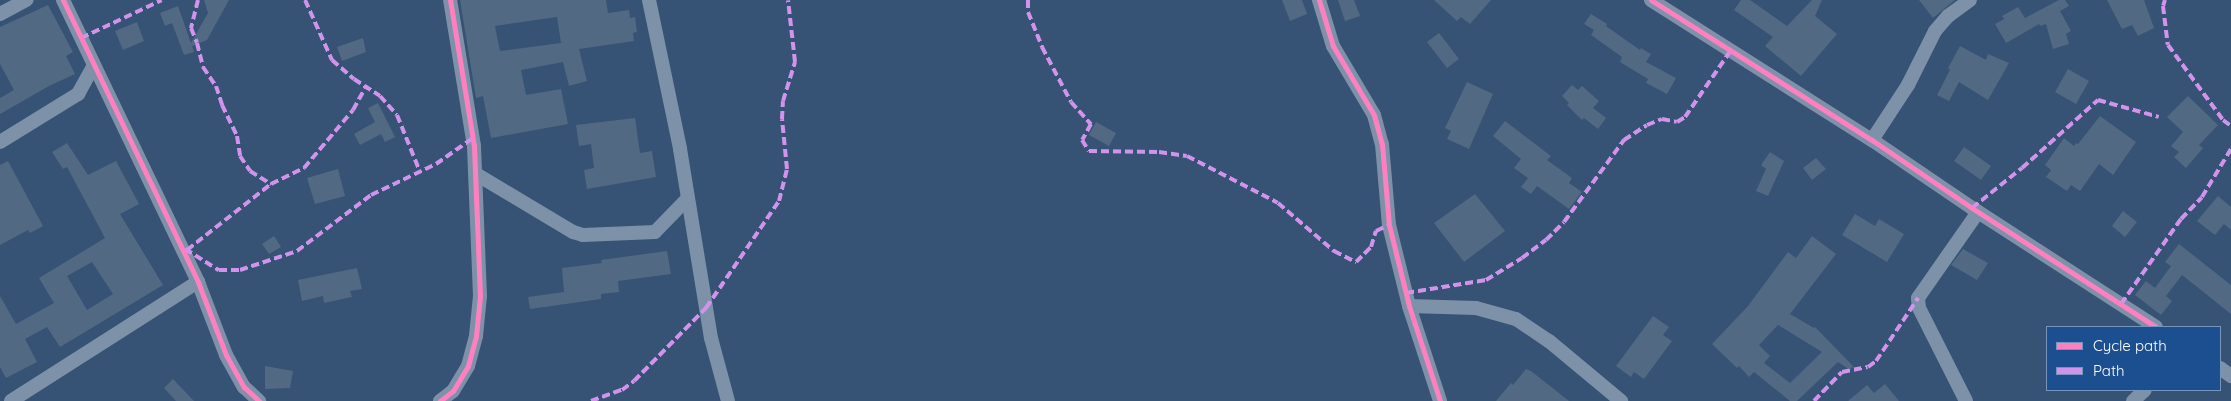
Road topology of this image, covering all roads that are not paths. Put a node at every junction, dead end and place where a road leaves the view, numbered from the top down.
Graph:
1 (26, 0) edge
2 (63, 0) edge
3 (450, 0) edge
4 (649, 0) edge
5 (1319, 0) edge
6 (1651, 0) edge
7 (1970, 0) edge
8 (0, 14) edge
9 (94, 66) junction
10 (1872, 140) junction
11 (0, 142) edge
12 (476, 174) junction
13 (688, 198) junction
14 (1978, 212) junction
15 (198, 282) junction
16 (1408, 306) junction
17 (2154, 326) edge
18 (2144, 391) edge
19 (11, 401) edge
20 (259, 401) edge
21 (440, 401) edge
22 (728, 401) edge
23 (1440, 401) edge
24 (1620, 401) edge
25 (1966, 401) edge
26 (2133, 401) edge

1 - 8 street
2 - 9 street
3 - 12 street
4 - 13 street
5 - 16 street
6 - 10 street
7 - 10 street
9 - 11 street
9 - 15 street
10 - 14 street
12 - 13 street
12 - 21 street
13 - 22 street
14 - 17 street
14 - 25 street
15 - 19 street
15 - 20 street
16 - 23 street
16 - 24 street
18 - 26 street

